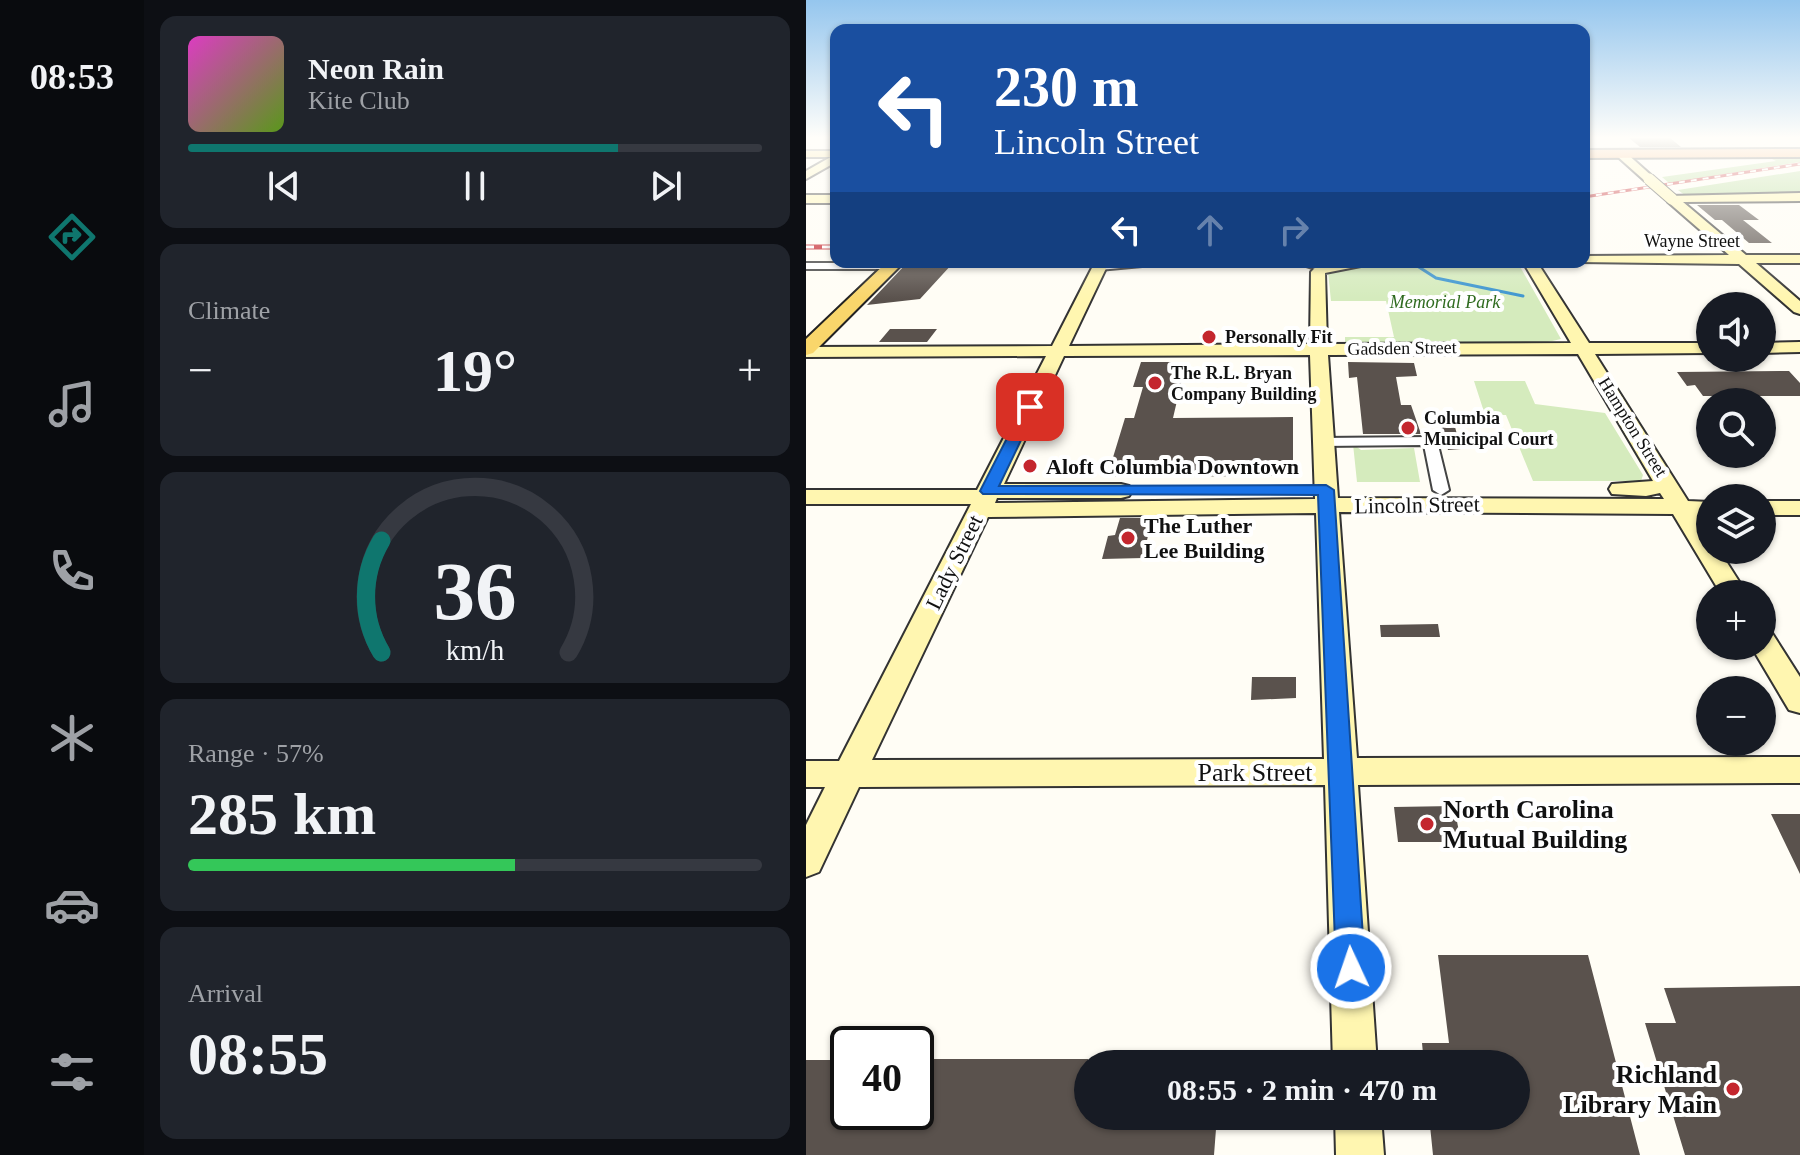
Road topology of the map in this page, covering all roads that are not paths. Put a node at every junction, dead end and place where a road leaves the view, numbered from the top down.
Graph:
1 (1663, 191) edge
2 (1800, 197) edge
3 (806, 199) edge
4 (830, 199) edge
5 (1672, 199) junction
6 (1741, 259) junction
7 (1800, 259) edge
8 (1590, 260) edge
9 (830, 265) edge
10 (806, 266) edge
11 (880, 268) edge
12 (881, 268) edge
13 (1098, 268) edge
14 (1313, 268) edge
15 (1534, 268) edge
16 (1800, 309) edge
17 (806, 333) edge
18 (1800, 347) edge
19 (1696, 348) edge
20 (1776, 348) edge
21 (1584, 349) junction
22 (1318, 350) junction
23 (806, 351) edge
24 (1057, 351) junction
25 (1321, 442) junction
26 (1668, 484) junction
27 (1441, 490) junction
28 (806, 497) edge
29 (984, 499) junction
30 (1326, 499) junction
31 (1776, 508) edge
32 (1800, 508) edge
33 (1683, 509) junction
34 (1696, 509) edge
35 (1726, 580) edge
36 (1774, 660) edge
37 (1800, 702) edge
38 (1800, 770) edge
39 (1341, 772) junction
40 (806, 774) edge
41 (849, 775) junction
42 (806, 861) edge
43 (1354, 1050) edge
44 (1359, 1130) edge
45 (1360, 1155) edge

1 - 5 street, bridge
2 - 5 street
3 - 4 street
5 - 6 street
6 - 7 street, Wayne Street
6 - 8 street, Wayne Street
6 - 16 street
9 - 10 street
11 - 17 main road
12 - 23 main road
13 - 24 street, Lady Street
14 - 22 street
15 - 21 street, Hampton Street
18 - 20 street
19 - 21 street, Gadsden Street
21 - 22 street, Gadsden Street
21 - 26 street, Hampton Street
22 - 24 street, Gadsden Street
22 - 25 street
23 - 24 street, Gadsden Street
24 - 29 street, Lady Street
25 - 27 street
25 - 30 street
26 - 27 street, Lincoln Street
26 - 33 street, Hampton Street
27 - 30 street, Lincoln Street
28 - 29 street, Lincoln Street
29 - 30 street, Lincoln Street
29 - 41 street, Lady Street
30 - 33 street, Lincoln Street
30 - 39 street
31 - 32 street
33 - 34 street, Lincoln Street
33 - 35 street, Hampton Street
36 - 37 street
38 - 39 street, Park Street
39 - 41 street, Park Street
39 - 43 street
40 - 41 street, Park Street
41 - 42 street, Lady Street
44 - 45 street

